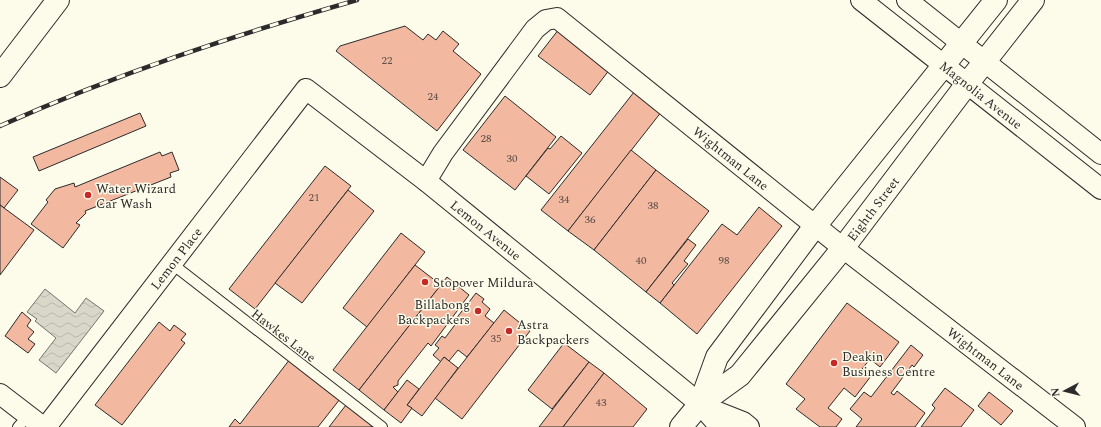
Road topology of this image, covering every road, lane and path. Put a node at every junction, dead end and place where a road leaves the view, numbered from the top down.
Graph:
1 (58, 0) edge
2 (907, 0) edge
3 (996, 0) edge
4 (1033, 0) edge
5 (866, 1) edge
6 (961, 42) junction
7 (985, 61) junction
8 (943, 64) junction
9 (0, 76) edge
10 (967, 84) junction
11 (306, 89) joint
12 (1064, 125) junction
13 (1047, 146) junction
14 (1101, 154) edge
15 (426, 182) junction
16 (1100, 186) edge
17 (815, 226) junction
18 (843, 248) junction
19 (171, 263) junction
20 (0, 394) edge
21 (700, 404) junction
22 (30, 423) edge
23 (46, 427) edge
24 (382, 427) edge
25 (681, 427) edge
26 (720, 427) edge
27 (749, 427) edge
28 (1075, 427) edge

1 - 9 main road
2 - 6 street
3 - 6 main road, Eighth Street
4 - 7 main road, Eighth Street
5 - 8 street, Magnolia Avenue
6 - 7 street
6 - 8 main road, Eighth Street
7 - 10 main road, Eighth Street
7 - 12 street
8 - 10 street, Magnolia Avenue
8 - 17 main road, Eighth Street
10 - 13 street, Magnolia Avenue
10 - 18 main road, Eighth Street
11 - 15 street, Lemon Avenue
11 - 19 street, Lemon Place
12 - 13 street
12 - 14 street
13 - 16 street, Magnolia Avenue
15 - 17 street, Wightman Lane
15 - 21 street, Lemon Avenue
17 - 18 street, Wightman Lane
17 - 21 main road, Eighth Street
18 - 21 main road, Eighth Street
18 - 28 street, Wightman Lane
19 - 23 street, Lemon Place
19 - 24 lane, Hawkes Lane
20 - 22 street
21 - 25 main road, Eighth Street
21 - 26 street, Lemon Avenue
21 - 27 street, Lemon Avenue

